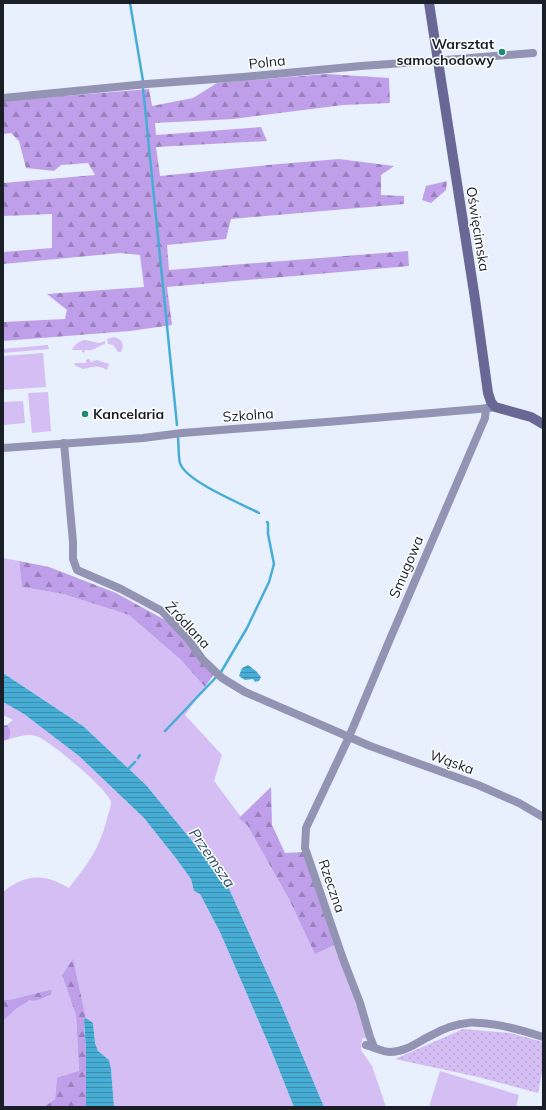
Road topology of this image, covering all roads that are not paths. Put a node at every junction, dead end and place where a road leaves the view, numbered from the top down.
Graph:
1 (429, 3) edge
2 (533, 53) dead end
3 (438, 61) junction
4 (3, 98) edge
5 (491, 408) junction
6 (543, 424) edge
7 (64, 443) junction
8 (3, 448) edge
9 (349, 737) junction
10 (543, 817) edge
11 (543, 1037) edge

1 - 3 street, Oświęcimska
2 - 3 street, Polna
3 - 4 street, Polna
3 - 5 street, Oświęcimska
5 - 6 street
5 - 7 street, Szkolna
5 - 9 street, Smugowa
7 - 8 street, Szkolna
7 - 9 street, Źródlana
9 - 10 street, Wąska
9 - 11 street, Rzeczna

